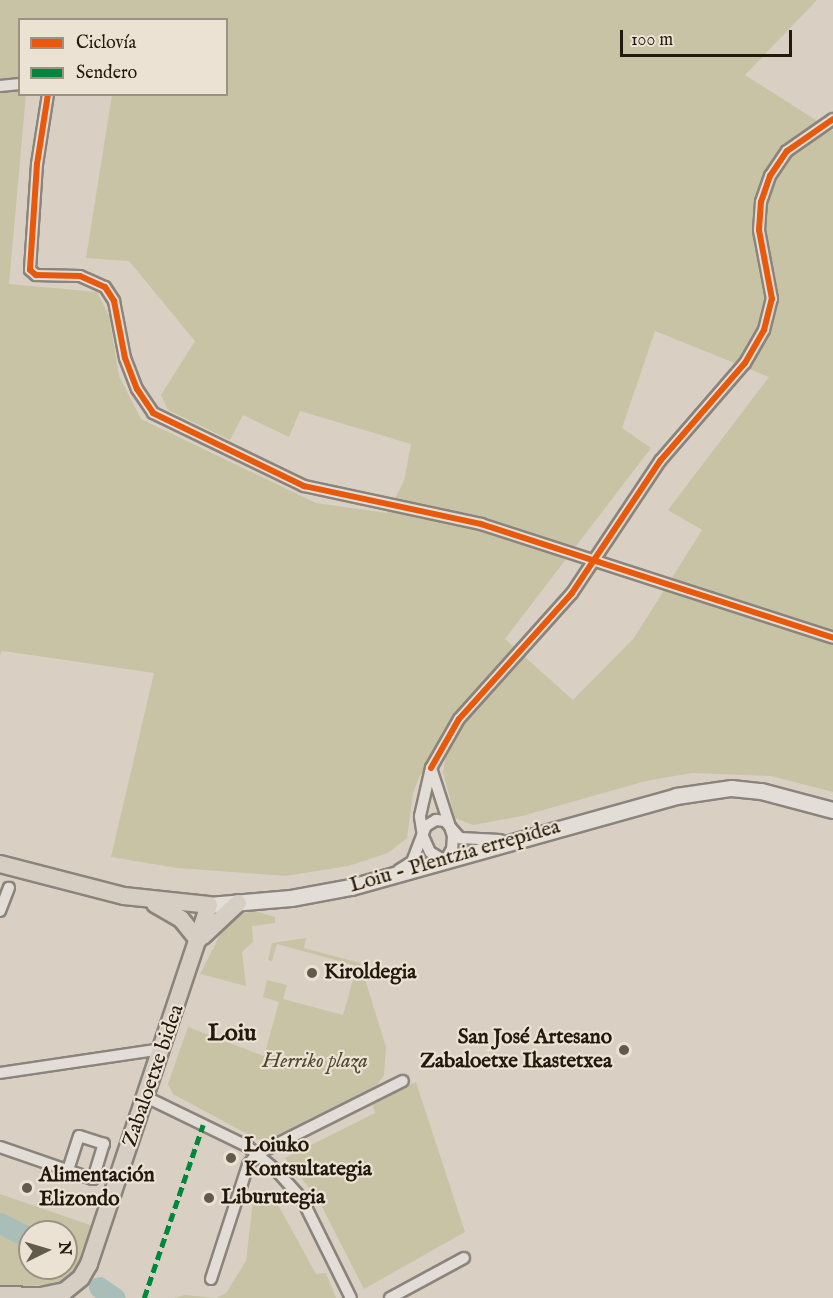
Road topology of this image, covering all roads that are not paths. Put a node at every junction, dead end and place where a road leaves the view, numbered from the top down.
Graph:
1 (18, 84) edge
2 (0, 86) edge
3 (48, 96) edge
4 (833, 119) edge
5 (593, 561) junction
6 (833, 638) edge
7 (431, 768) junction
8 (725, 792) junction
9 (833, 810) edge
10 (833, 820) edge
11 (452, 826) junction
12 (423, 836) junction
13 (527, 838) junction
14 (445, 861) junction
15 (0, 864) edge
16 (388, 877) junction
17 (9, 888) dead end
18 (146, 899) junction
19 (238, 903) junction
20 (209, 905) junction
21 (0, 911) edge
22 (197, 942) junction
23 (162, 1049) junction
24 (0, 1073) edge
25 (403, 1081) dead end
26 (146, 1097) junction
27 (0, 1147) edge
28 (257, 1154) junction
29 (68, 1170) dead end
30 (464, 1258) dead end
31 (211, 1279) dead end
32 (0, 1295) edge
33 (351, 1298) edge
34 (390, 1298) edge

1 - 2 street
3 - 5 street
4 - 5 street
5 - 6 street
5 - 7 street
7 - 11 street
7 - 12 street
8 - 9 main road
8 - 10 main road, Loiu - Plentzia errepidea
8 - 13 main road, Loiu - Plentzia errepidea
11 - 12 street
11 - 13 street
11 - 14 street
12 - 14 street
12 - 16 street
13 - 14 main road, Loiu - Plentzia errepidea
14 - 16 main road, Loiu - Plentzia errepidea
15 - 18 main road, Loiu - Plentzia errepidea
16 - 19 main road, Loiu - Plentzia errepidea
17 - 21 street
18 - 20 main road, Loiu - Plentzia errepidea
18 - 22 main road
19 - 20 main road, Loiu - Plentzia errepidea
19 - 22 main road
20 - 22 main road, Zabaloetxe bidea
22 - 23 main road, Zabaloetxe bidea
23 - 24 street
23 - 26 main road, Zabaloetxe bidea
25 - 28 street
26 - 28 street
26 - 32 main road, Zabaloetxe bidea
27 - 29 street
28 - 31 street
28 - 33 street
30 - 34 street

